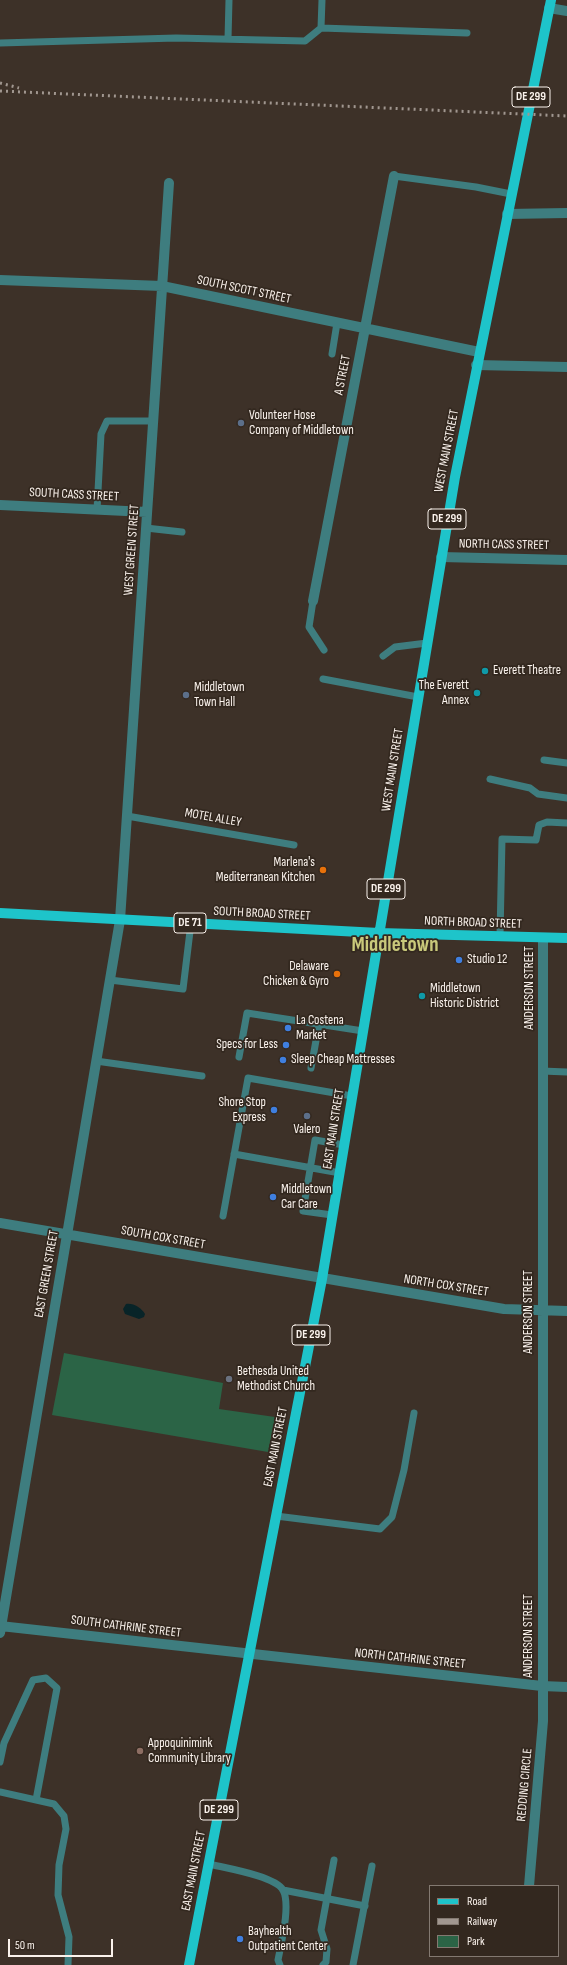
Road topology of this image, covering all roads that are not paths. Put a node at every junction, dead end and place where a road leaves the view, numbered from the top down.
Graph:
1 (229, 0) edge
2 (322, 0) edge
3 (550, 4) edge
4 (567, 11) edge
5 (321, 28) junction
6 (467, 33) dead end
7 (228, 39) junction
8 (0, 43) edge
9 (394, 176) joint
10 (169, 183) dead end
11 (511, 194) junction
12 (567, 213) edge
13 (507, 214) junction
14 (0, 280) edge
15 (162, 286) junction
16 (337, 323) junction
17 (365, 328) junction
18 (479, 352) junction
19 (332, 354) dead end
20 (476, 365) junction
21 (567, 367) edge
22 (153, 421) junction
23 (0, 505) edge
24 (97, 510) junction
25 (147, 512) junction
26 (146, 528) junction
27 (182, 532) dead end
28 (441, 557) junction
29 (567, 560) edge
30 (313, 602) joint
31 (427, 643) junction
32 (324, 650) dead end
33 (384, 656) dead end
34 (323, 678) dead end
35 (418, 697) junction
36 (544, 760) dead end
37 (567, 763) edge
38 (490, 779) dead end
39 (567, 798) edge
40 (127, 816) junction
41 (567, 823) edge
42 (294, 845) dead end
43 (0, 913) edge
44 (120, 920) junction
45 (192, 923) junction
46 (379, 932) junction
47 (500, 936) junction
48 (543, 938) junction
49 (567, 938) edge
50 (110, 980) junction
51 (319, 1024) junction
52 (363, 1031) junction
53 (239, 1057) dead end
54 (96, 1061) junction
55 (311, 1068) dead end
56 (542, 1071) junction
57 (567, 1072) edge
58 (202, 1076) dead end
59 (352, 1096) junction
60 (344, 1145) junction
61 (234, 1154) junction
62 (310, 1167) junction
63 (340, 1173) junction
64 (332, 1215) junction
65 (223, 1216) dead end
66 (0, 1223) edge
67 (67, 1234) junction
68 (322, 1279) junction
69 (542, 1311) junction
70 (567, 1311) edge
71 (414, 1414) dead end
72 (276, 1516) junction
73 (0, 1628) edge
74 (250, 1655) junction
75 (542, 1686) junction
76 (567, 1687) edge
77 (0, 1762) edge
78 (0, 1792) edge
79 (36, 1800) junction
80 (334, 1860) dead end
81 (209, 1864) junction
82 (372, 1866) dead end
83 (529, 1885) edge
84 (283, 1890) junction
85 (327, 1899) junction
86 (364, 1906) junction
87 (68, 1965) edge
88 (189, 1965) edge
89 (280, 1965) edge
90 (323, 1965) edge
91 (353, 1965) edge

1 - 7 lane
2 - 5 lane
3 - 4 street
3 - 11 main road, WEST MAIN STREET / DE 299
5 - 6 lane
5 - 7 lane
7 - 8 lane
9 - 11 lane
9 - 17 street, A STREET
10 - 15 street, WEST GREEN STREET
11 - 13 main road, WEST MAIN STREET / DE 299
12 - 13 street
13 - 18 main road, WEST MAIN STREET / DE 299
14 - 15 street, SOUTH SCOTT STREET
15 - 16 street, SOUTH SCOTT STREET
15 - 22 street, WEST GREEN STREET
16 - 17 street, SOUTH SCOTT STREET
16 - 19 lane
17 - 18 street, SOUTH SCOTT STREET
17 - 30 street, A STREET
18 - 20 main road, WEST MAIN STREET / DE 299
20 - 21 street
20 - 28 main road, WEST MAIN STREET / DE 299
22 - 24 lane
22 - 25 street, WEST GREEN STREET
23 - 24 street, SOUTH CASS STREET
24 - 25 street, SOUTH CASS STREET
25 - 26 street, WEST GREEN STREET
26 - 27 lane
26 - 40 street, WEST GREEN STREET
28 - 29 street, NORTH CASS STREET
28 - 31 main road, WEST MAIN STREET / DE 299
30 - 32 lane
31 - 33 lane
31 - 35 main road, WEST MAIN STREET / DE 299
34 - 35 lane
35 - 46 main road, WEST MAIN STREET / DE 299
36 - 37 lane
38 - 39 lane
40 - 42 lane, MOTEL ALLEY
40 - 44 street, WEST GREEN STREET
41 - 47 lane
43 - 44 main road, SOUTH BROAD STREET / DE 71
44 - 45 main road, SOUTH BROAD STREET / DE 71
44 - 50 street, EAST GREEN STREET
45 - 46 main road, SOUTH BROAD STREET / DE 71
45 - 50 lane
46 - 47 main road, NORTH BROAD STREET / DE 71
46 - 52 main road, EAST MAIN STREET / DE 299
47 - 48 main road, NORTH BROAD STREET / DE 71
48 - 49 main road, NORTH BROAD STREET / DE 71
48 - 56 street, ANDERSON STREET
50 - 54 street, EAST GREEN STREET
51 - 52 lane
51 - 53 lane
51 - 55 lane
52 - 59 main road, EAST MAIN STREET / DE 299
54 - 58 lane
54 - 67 street, EAST GREEN STREET
56 - 57 lane
56 - 69 street, ANDERSON STREET
59 - 60 main road, EAST MAIN STREET / DE 299
59 - 61 lane
60 - 62 lane
60 - 63 main road, EAST MAIN STREET / DE 299
61 - 62 lane
61 - 65 lane
62 - 63 lane
62 - 64 lane
63 - 64 main road, EAST MAIN STREET / DE 299
64 - 68 main road, EAST MAIN STREET / DE 299
66 - 67 street, SOUTH COX STREET
67 - 68 street, SOUTH COX STREET
67 - 73 street, EAST GREEN STREET
68 - 69 street, NORTH COX STREET
68 - 72 main road, EAST MAIN STREET / DE 299
69 - 70 street, NORTH COX STREET
69 - 75 street, ANDERSON STREET
71 - 72 lane
72 - 74 main road, EAST MAIN STREET / DE 299
73 - 74 street, SOUTH CATHRINE STREET
74 - 75 street, NORTH CATHRINE STREET
74 - 81 main road, EAST MAIN STREET / DE 299
75 - 76 street, NORTH CATHRINE STREET
75 - 83 street, REDDING CIRCLE
77 - 79 lane
78 - 79 lane
79 - 87 lane
80 - 85 lane
81 - 84 lane
81 - 88 main road, EAST MAIN STREET / DE 299
82 - 86 lane
84 - 85 lane
84 - 89 lane
85 - 86 lane
85 - 90 lane
86 - 91 lane

